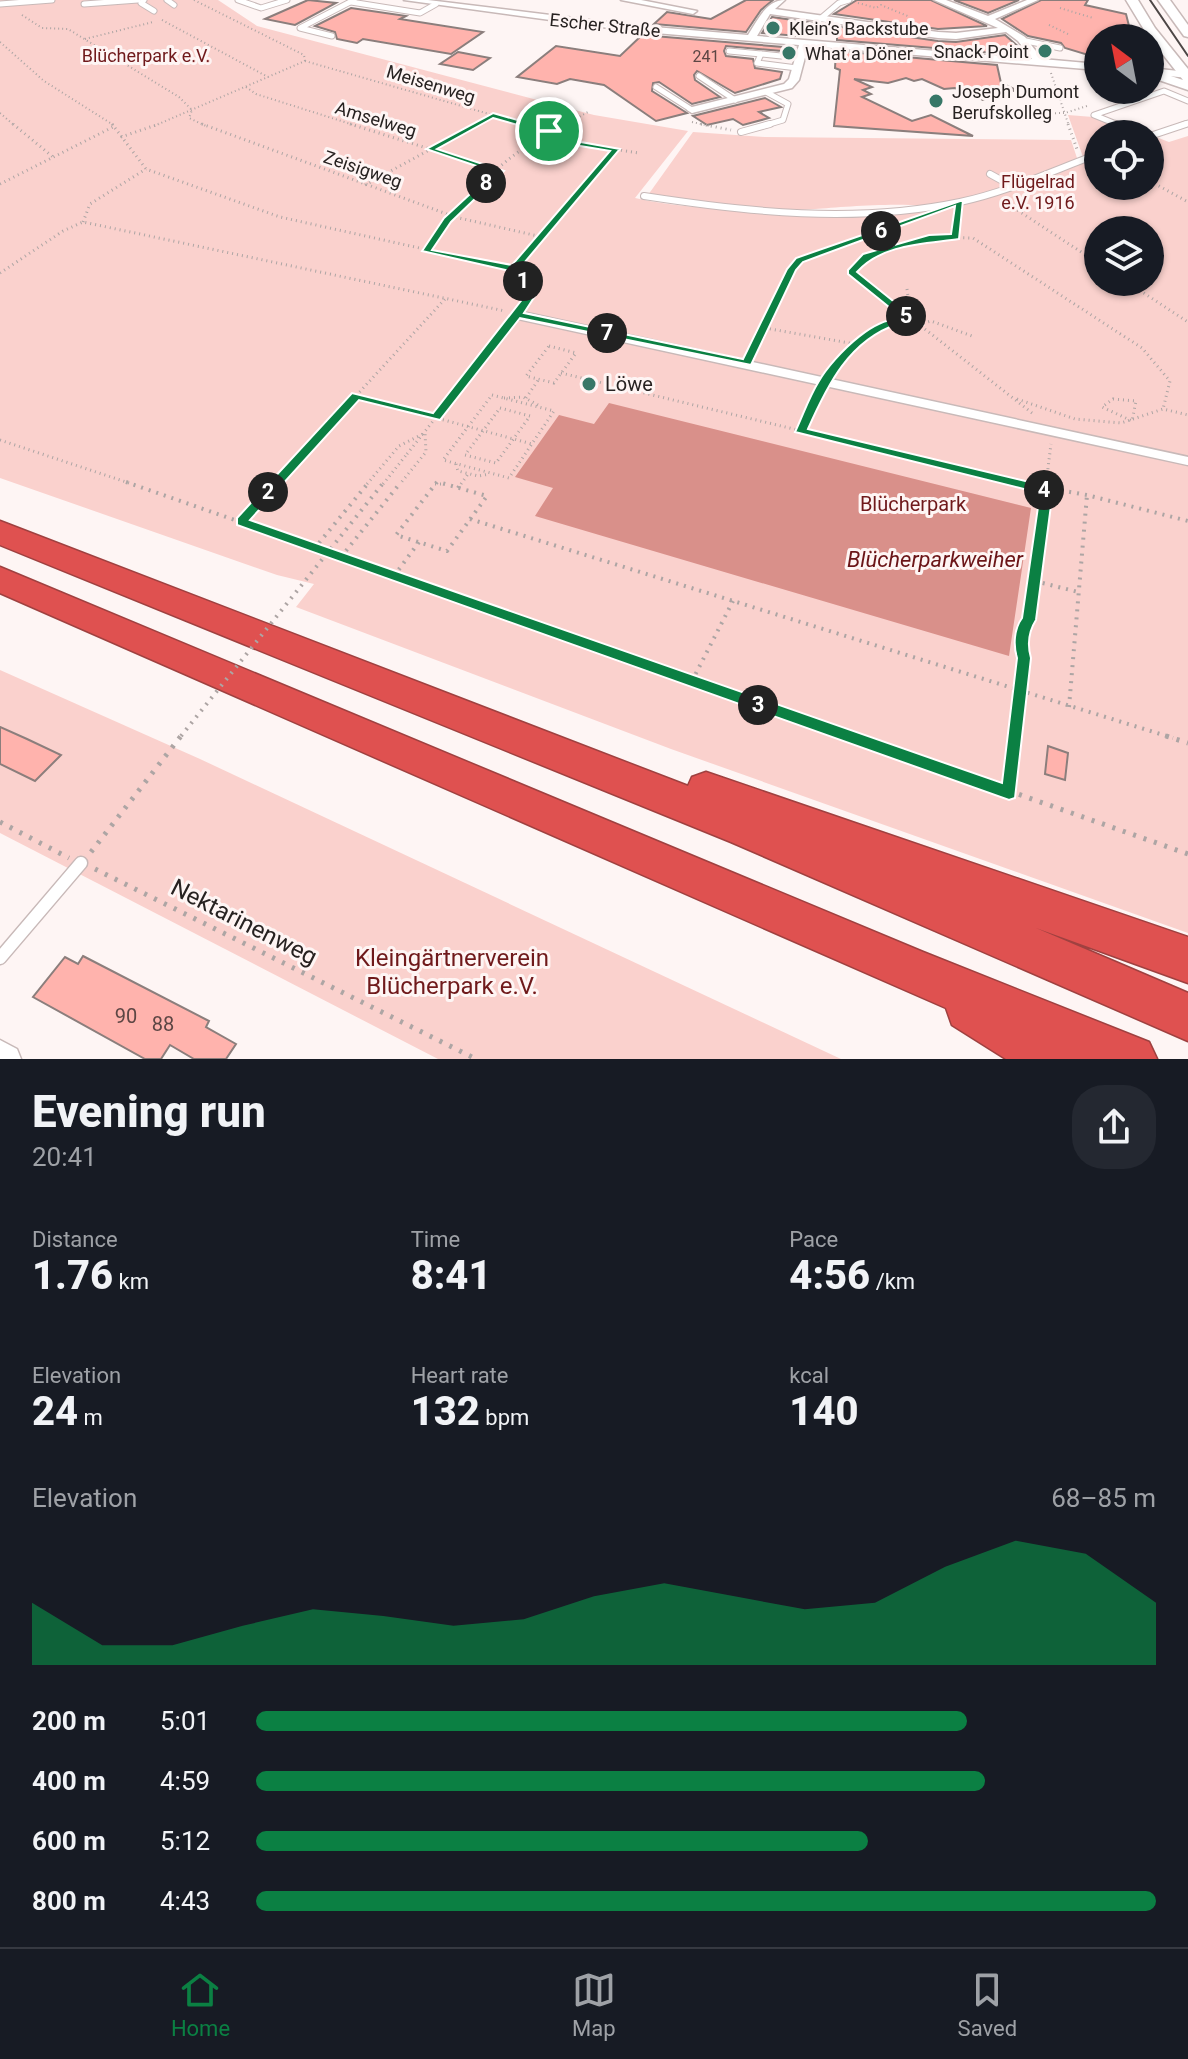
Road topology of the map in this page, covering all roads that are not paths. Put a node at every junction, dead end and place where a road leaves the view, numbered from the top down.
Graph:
1 (52, 0) edge
2 (141, 0) edge
3 (167, 0) edge
4 (238, 0) edge
5 (287, 0) edge
6 (408, 0) edge
7 (625, 0) edge
8 (781, 0) edge
9 (849, 0) edge
10 (938, 0) edge
11 (1034, 0) edge
12 (1132, 0) edge
13 (1164, 0) edge
14 (352, 1) edge
15 (446, 3) edge
16 (0, 4) edge
17 (84, 4) dead end
18 (174, 5) dead end
19 (154, 11) road end
20 (693, 11) dead end
21 (768, 11) junction
22 (988, 19) junction
23 (819, 20) junction
24 (1007, 29) junction
25 (1188, 33) edge
26 (332, 36) dead end
27 (750, 39) junction
28 (1026, 41) junction
29 (804, 44) junction
30 (1060, 48) dead end
31 (729, 51) dead end
32 (1167, 53) junction
33 (761, 54) junction
34 (781, 56) dead end
35 (1164, 56) edge
36 (1043, 65) junction
37 (1084, 66) edge
38 (797, 68) junction
39 (1164, 73) edge
40 (699, 76) dead end
41 (1187, 78) edge
42 (656, 87) dead end
43 (766, 92) junction
44 (735, 100) junction
45 (1188, 101) edge
46 (692, 110) joint
47 (1106, 120) edge
48 (1188, 123) edge
49 (1164, 131) edge
50 (741, 132) road end
51 (1084, 159) edge
52 (990, 174) dead end
53 (1010, 185) junction
54 (644, 196) dead end
55 (518, 315) road end
56 (1188, 461) edge
57 (0, 532) edge
58 (0, 579) edge
59 (567, 755) junction
60 (81, 863) road end
61 (0, 958) edge
62 (1188, 960) edge
63 (920, 974) junction
64 (1188, 1017) edge
65 (0, 1054) edge
66 (7, 1059) edge
67 (1050, 1059) edge
68 (1132, 1059) edge

1 - 16 lane
2 - 17 lane
2 - 19 lane
3 - 18 lane
4 - 5 lane
6 - 15 street, Escher Straße
7 - 20 street
8 - 21 street
9 - 23 lane
10 - 22 street
11 - 22 street
12 - 32 main road
13 - 25 main road
14 - 15 lane
14 - 26 lane
15 - 27 street, Escher Straße
21 - 23 street
21 - 27 street
22 - 24 street
23 - 24 street
24 - 28 street
27 - 29 street, Escher Straße
28 - 30 lane
28 - 36 street
29 - 36 street, Escher Straße
29 - 38 street
31 - 33 lane
32 - 35 main road
32 - 41 main road
33 - 34 lane
33 - 38 lane
36 - 37 street, Escher Straße
38 - 43 street
39 - 41 main road
40 - 44 lane
42 - 46 lane
43 - 44 street
43 - 50 lane
44 - 46 street
45 - 47 lane
48 - 49 lane
51 - 53 lane
52 - 53 lane
53 - 54 lane
55 - 56 lane
57 - 59 highway
58 - 63 highway
59 - 62 highway
59 - 64 highway
60 - 61 lane
63 - 67 highway
63 - 68 highway
65 - 66 street

